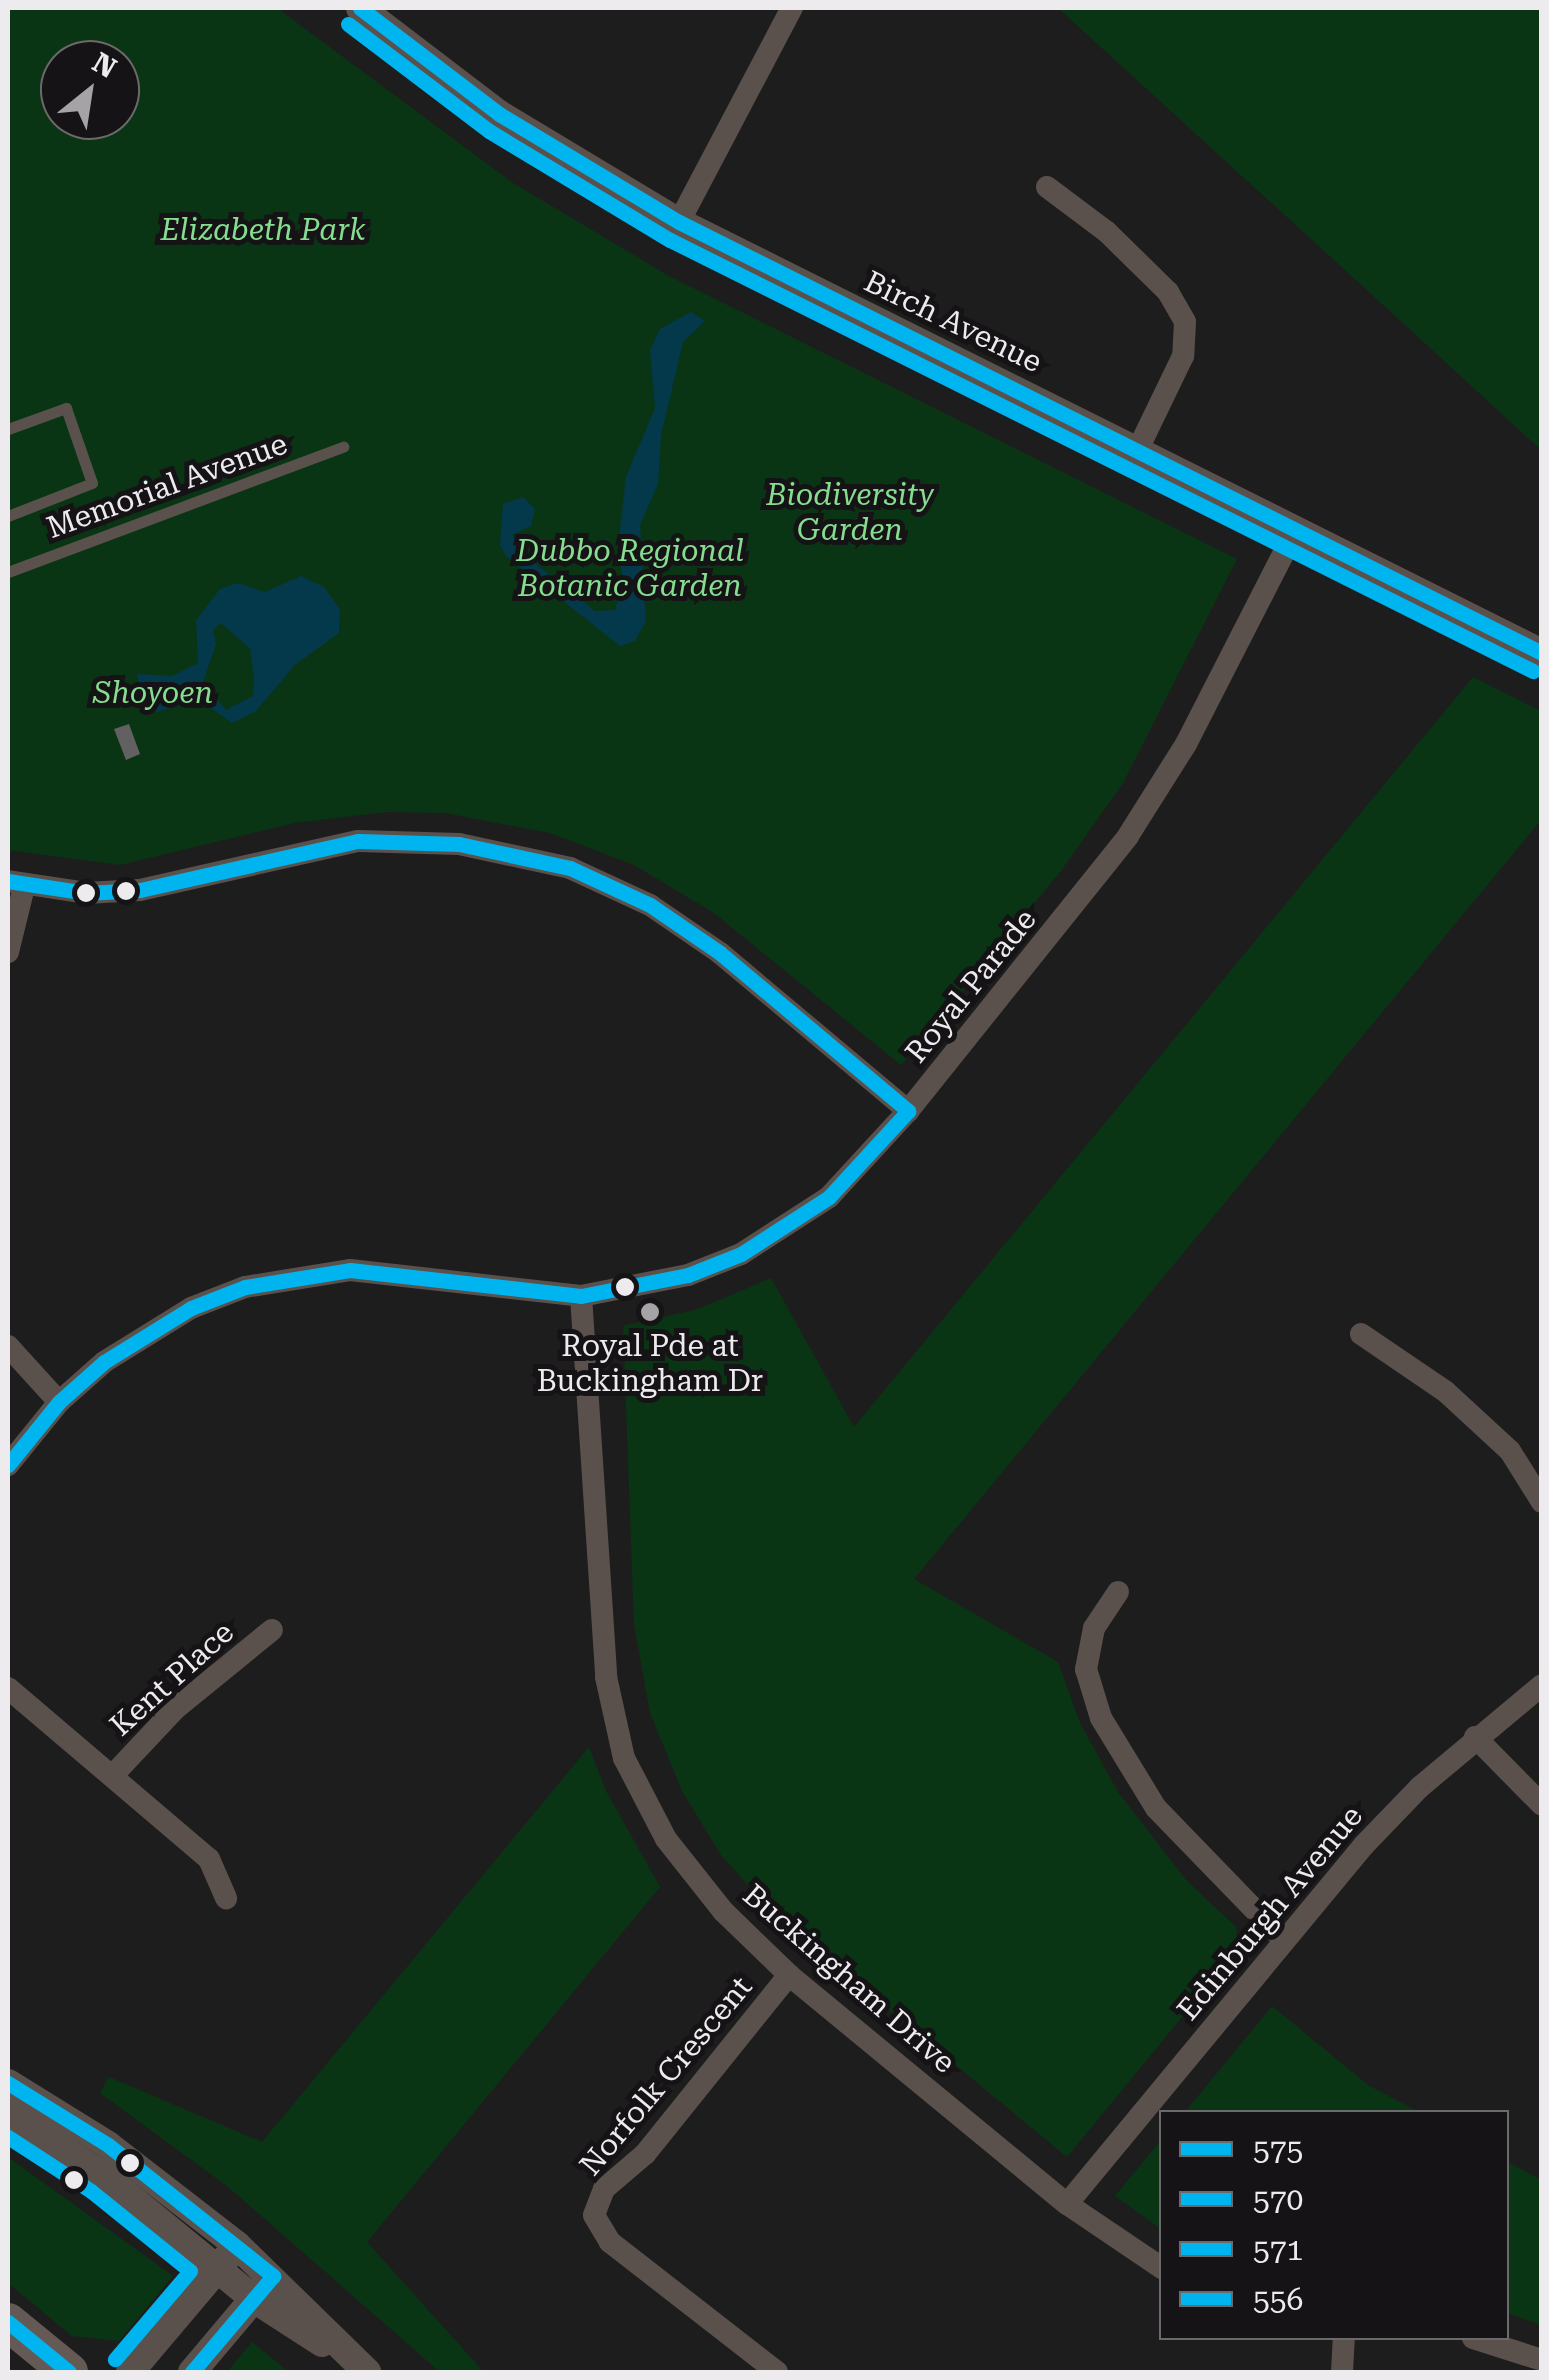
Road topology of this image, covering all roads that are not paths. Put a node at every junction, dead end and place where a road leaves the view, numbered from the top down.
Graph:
1 (360, 8) edge
2 (792, 8) edge
3 (1047, 187) dead end
4 (679, 222) junction
5 (8, 429) edge
6 (344, 447) dead end
7 (1138, 449) junction
8 (8, 516) edge
9 (1296, 529) junction
10 (8, 572) edge
11 (1542, 653) edge
12 (16, 884) edge
13 (8, 952) edge
14 (908, 1110) junction
15 (581, 1296) junction
16 (1361, 1334) dead end
17 (8, 1346) edge
18 (58, 1402) junction
19 (8, 1465) edge
20 (1542, 1502) edge
21 (1118, 1592) dead end
22 (272, 1630) dead end
23 (1542, 1685) edge
24 (8, 1688) edge
25 (1475, 1737) junction
26 (113, 1775) junction
27 (1542, 1805) edge
28 (226, 1898) dead end
29 (1283, 1939) junction
30 (790, 1975) junction
31 (8, 2083) edge
32 (8, 2114) edge
33 (1067, 2204) junction
34 (237, 2245) junction
35 (1159, 2266) edge
36 (218, 2268) junction
37 (273, 2276) junction
38 (254, 2298) junction
39 (8, 2322) edge
40 (1344, 2340) edge
41 (1479, 2340) edge
42 (8, 2348) edge
43 (1542, 2360) edge
44 (51, 2372) edge
45 (69, 2372) edge
46 (130, 2372) edge
47 (192, 2372) edge
48 (367, 2372) edge
49 (777, 2372) edge
50 (1342, 2372) edge

1 - 4 street, Birch Avenue
2 - 4 street
3 - 7 street
4 - 7 street, Birch Avenue
5 - 8 lane
6 - 10 lane, Memorial Avenue
7 - 9 street, Birch Avenue
9 - 11 street, Birch Avenue
9 - 14 street, Royal Parade
12 - 13 street
12 - 14 street
14 - 15 street, Royal Parade
15 - 18 street, Royal Parade
15 - 30 street, Buckingham Drive
16 - 20 street
17 - 18 street
18 - 19 street, Royal Parade
21 - 29 street
22 - 26 street, Kent Place
23 - 25 street, Edinburgh Avenue
24 - 26 street, Kent Place
25 - 27 street
25 - 29 street, Edinburgh Avenue
26 - 28 street, Kent Place
29 - 33 street, Edinburgh Avenue
30 - 33 street, Buckingham Drive
30 - 49 street, Norfolk Crescent
31 - 34 street
32 - 36 street
33 - 35 street, Buckingham Drive
34 - 36 street
34 - 37 street
36 - 38 street
36 - 46 street
37 - 38 street
37 - 48 street
38 - 47 street
38 - 48 street
39 - 45 highway
40 - 50 street
41 - 43 street
42 - 44 highway

